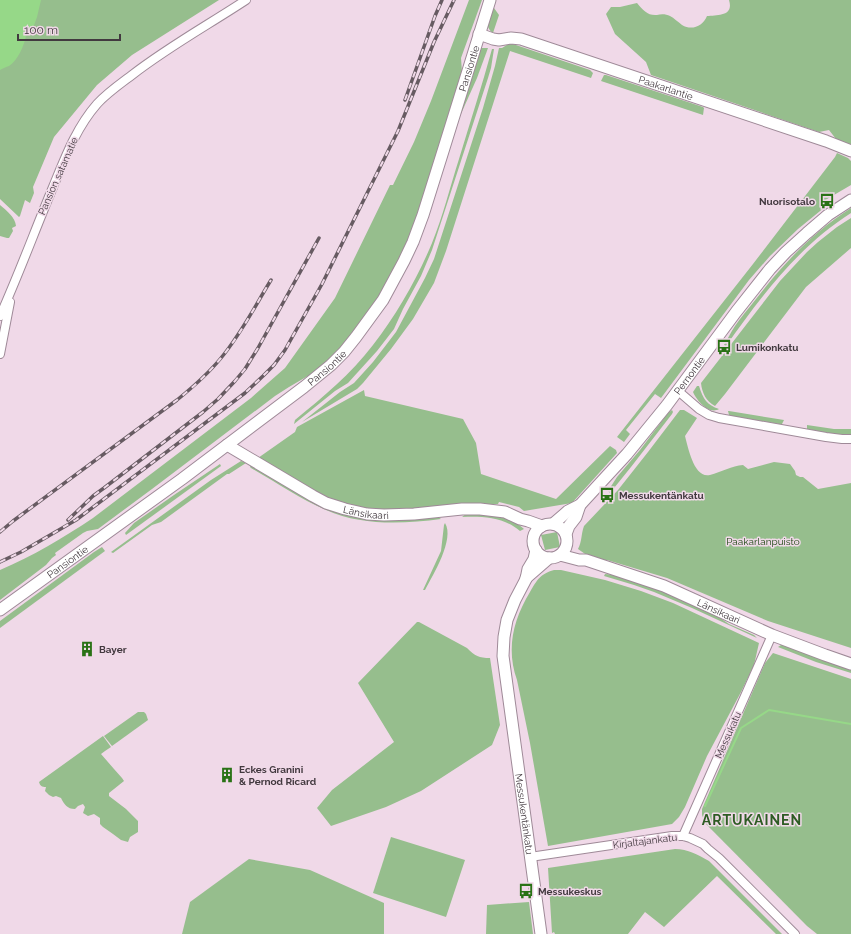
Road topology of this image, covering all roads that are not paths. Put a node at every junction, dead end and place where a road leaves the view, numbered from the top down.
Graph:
1 (246, 0) edge
2 (490, 0) edge
3 (479, 34) junction
4 (851, 151) edge
5 (851, 200) edge
6 (13, 287) junction
7 (0, 316) edge
8 (0, 354) edge
9 (677, 390) junction
10 (851, 439) edge
11 (227, 445) junction
12 (580, 505) junction
13 (520, 519) junction
14 (553, 524) junction
15 (542, 526) junction
16 (566, 538) junction
17 (534, 539) junction
18 (536, 550) junction
19 (555, 556) junction
20 (586, 560) junction
21 (526, 579) junction
22 (0, 610) edge
23 (772, 635) junction
24 (851, 664) edge
25 (684, 836) junction
26 (530, 856) junction
27 (541, 934) edge
28 (795, 934) edge

1 - 6 street, Pansion satamatie
2 - 3 street, Pansiontie
3 - 4 street, Paakarlantie
3 - 11 street, Pansiontie
5 - 9 street, Pernontie
6 - 7 street, Pansion satamatie
6 - 8 street, Pansion satamatie
9 - 10 street
9 - 12 street, Pernontie
11 - 13 street, Länsikaari
11 - 22 street, Pansiontie
12 - 14 street, Pernontie
12 - 16 street, Pernontie
13 - 15 street, Länsikaari
13 - 17 street
14 - 15 street
14 - 16 street
15 - 17 street
16 - 19 street
16 - 20 street, Länsikaari
17 - 18 street
18 - 19 street
18 - 21 street, Messukentänkatu
19 - 20 street, Länsikaari
19 - 21 street, Messukentänkatu
20 - 23 street, Länsikaari
21 - 26 street, Messukentänkatu
23 - 24 street, Länsikaari
23 - 25 street, Messukatu
25 - 26 street, Kirjaltajankatu
25 - 28 street, Kirjaltajankatu
26 - 27 street, Messukentänkatu

